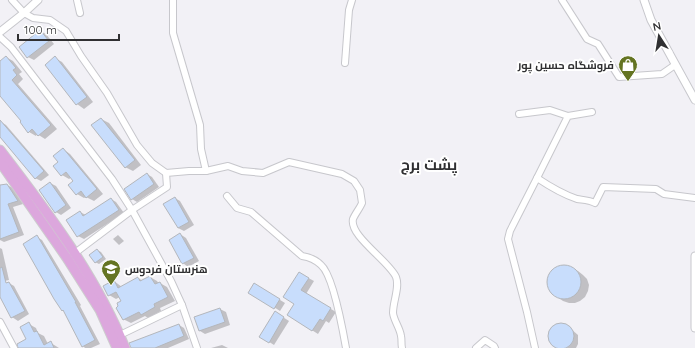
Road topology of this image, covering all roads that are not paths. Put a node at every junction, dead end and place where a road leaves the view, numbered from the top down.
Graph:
1 (12, 0) edge
2 (38, 0) edge
3 (77, 0) edge
4 (173, 0) edge
5 (352, 0) edge
6 (562, 0) edge
7 (644, 0) edge
8 (24, 13) junction
9 (80, 13) dead end
10 (0, 32) edge
11 (0, 37) edge
12 (346, 63) dead end
13 (675, 65) junction
14 (695, 100) edge
15 (592, 112) dead end
16 (519, 114) dead end
17 (568, 116) junction
18 (0, 150) edge
19 (0, 162) edge
20 (206, 171) junction
21 (166, 173) junction
22 (537, 178) junction
23 (227, 196) dead end
24 (695, 198) edge
25 (132, 210) junction
26 (75, 253) junction
27 (695, 256) edge
28 (182, 305) junction
29 (0, 322) edge
30 (695, 328) edge
31 (120, 335) junction
32 (14, 348) edge
33 (117, 348) edge
34 (125, 348) edge
35 (197, 348) edge
36 (346, 348) edge
37 (402, 348) edge
38 (476, 348) edge
39 (495, 348) edge
40 (535, 348) edge

1 - 8 street
2 - 8 street
3 - 9 street
4 - 20 street
5 - 12 street
6 - 13 street
7 - 13 street
8 - 10 street
8 - 21 street
11 - 25 street
13 - 14 street
15 - 17 street
16 - 17 street
17 - 22 street
18 - 26 main road
19 - 33 main road
20 - 21 street
20 - 37 street
21 - 25 street
22 - 24 street
22 - 40 street
23 - 36 street
25 - 26 street
25 - 28 street
26 - 31 main road
27 - 30 street
28 - 31 street
28 - 35 street
29 - 32 street
31 - 34 main road
38 - 39 street

